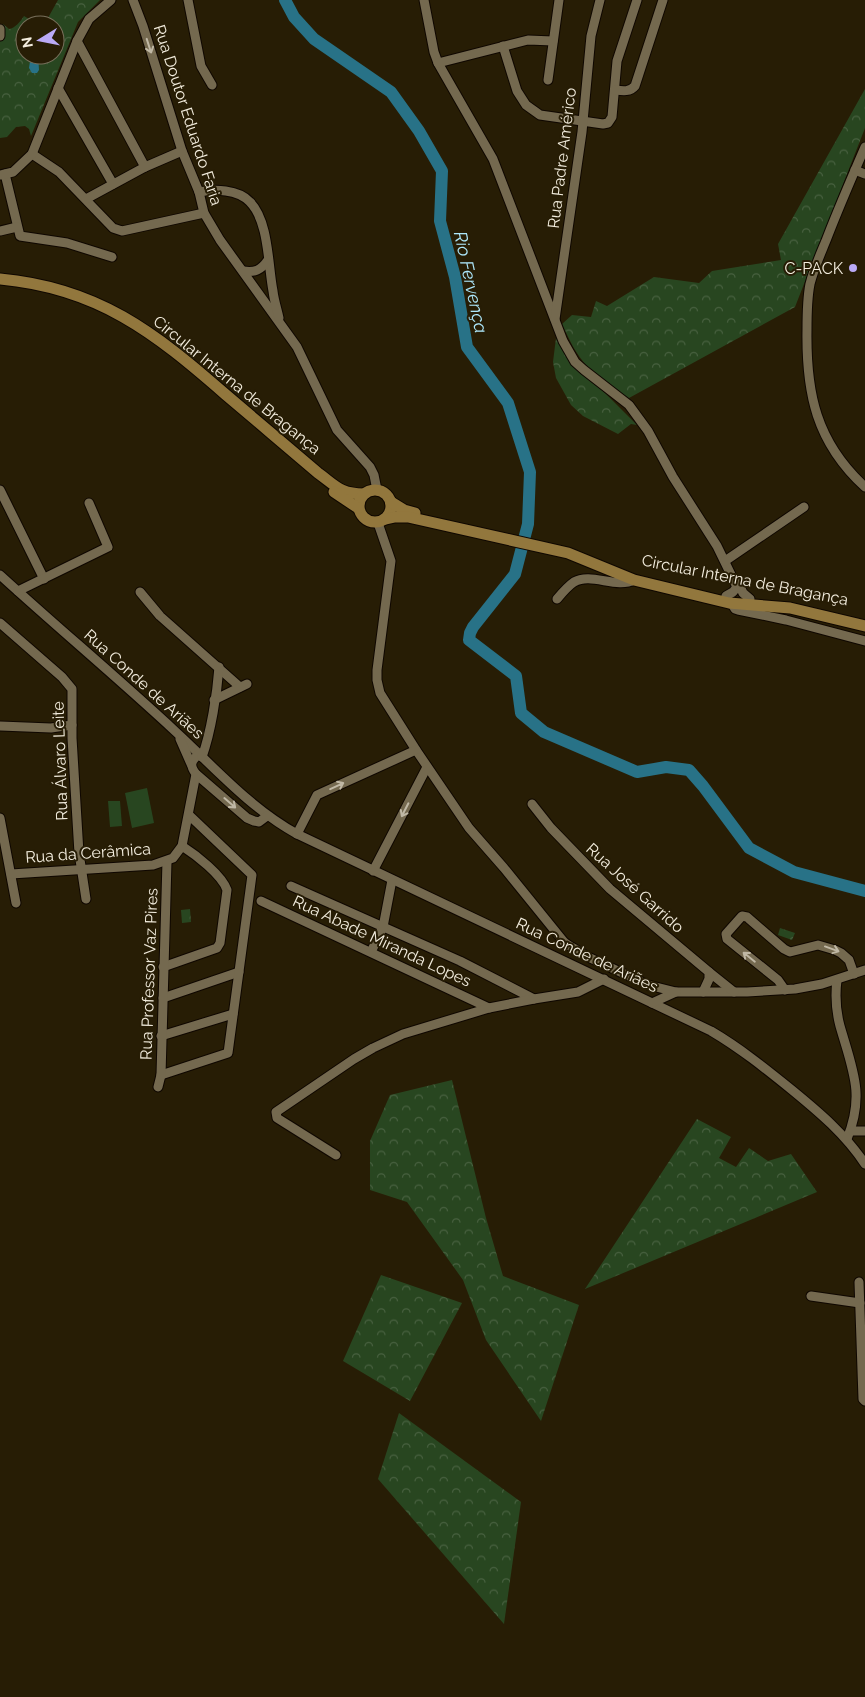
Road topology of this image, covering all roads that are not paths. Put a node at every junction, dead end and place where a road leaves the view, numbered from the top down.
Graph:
1 (111, 0) edge
2 (133, 0) edge
3 (188, 0) edge
4 (424, 0) edge
5 (559, 0) edge
6 (600, 0) edge
7 (637, 0) edge
8 (663, 0) edge
9 (0, 29) edge
10 (0, 36) edge
11 (77, 41) junction
12 (553, 41) junction
13 (503, 46) junction
14 (438, 63) junction
15 (548, 80) dead end
16 (212, 85) dead end
17 (58, 88) junction
18 (615, 90) junction
19 (583, 120) junction
20 (865, 147) edge
21 (182, 151) junction
22 (32, 154) junction
23 (145, 168) junction
24 (855, 170) junction
25 (865, 174) edge
26 (2, 175) edge
27 (113, 184) junction
28 (199, 192) junction
29 (86, 200) junction
30 (204, 213) junction
31 (18, 227) junction
32 (0, 230) edge
33 (112, 257) dead end
34 (268, 260) junction
35 (243, 271) junction
36 (0, 279) edge
37 (0, 284) edge
38 (555, 320) junction
39 (280, 323) junction
40 (865, 487) edge
41 (0, 490) edge
42 (377, 490) junction
43 (364, 494) junction
44 (89, 502) dead end
45 (391, 502) junction
46 (804, 507) dead end
47 (358, 508) junction
48 (382, 521) junction
49 (485, 532) junction
50 (556, 548) junction
51 (725, 561) junction
52 (732, 574) junction
53 (0, 575) edge
54 (44, 579) junction
55 (634, 580) junction
56 (18, 591) junction
57 (140, 592) dead end
58 (557, 599) dead end
59 (750, 599) junction
60 (729, 600) junction
61 (865, 620) edge
62 (0, 623) edge
63 (865, 626) edge
64 (865, 641) edge
65 (219, 667) junction
66 (214, 700) junction
67 (72, 725) junction
68 (0, 726) edge
69 (176, 732) junction
70 (416, 750) junction
71 (202, 757) junction
72 (191, 764) junction
73 (212, 767) junction
74 (427, 767) junction
75 (198, 772) junction
76 (532, 804) dead end
77 (189, 815) junction
78 (267, 816) junction
79 (0, 818) edge
80 (297, 834) junction
81 (182, 846) junction
82 (167, 861) junction
83 (80, 869) junction
84 (373, 871) junction
85 (11, 874) junction
86 (392, 880) junction
87 (290, 886) dead end
88 (86, 899) dead end
89 (261, 901) dead end
90 (16, 903) dead end
91 (383, 926) junction
92 (570, 948) junction
93 (371, 952) junction
94 (586, 956) junction
95 (566, 961) junction
96 (164, 966) junction
97 (580, 968) junction
98 (865, 970) edge
99 (239, 972) junction
100 (709, 972) junction
101 (854, 974) junction
102 (604, 980) junction
103 (837, 980) junction
104 (648, 985) junction
105 (785, 990) junction
106 (676, 992) junction
107 (704, 992) junction
108 (734, 992) junction
109 (640, 997) junction
110 (163, 998) junction
111 (534, 998) junction
112 (652, 1003) junction
113 (489, 1008) junction
114 (233, 1014) junction
115 (161, 1036) junction
116 (161, 1075) junction
117 (158, 1087) dead end
118 (865, 1131) edge
119 (853, 1132) junction
120 (847, 1140) junction
121 (336, 1155) dead end
122 (865, 1164) edge
123 (859, 1282) dead end
124 (811, 1296) dead end
125 (860, 1303) junction
126 (865, 1401) edge

1 - 11 street
2 -> 21 street, Rua Doutor Eduardo Faria
3 - 16 street
4 - 14 street
5 - 12 street
6 - 19 street, Rua Padre Américo
7 - 18 street
8 - 18 street
9 - 10 street
11 - 17 street
11 - 23 street
12 - 13 street
12 - 15 street
13 - 14 street
13 - 19 street
14 - 38 street
17 - 22 street
17 - 27 street
18 - 19 street
19 - 38 street, Rua Padre Américo
20 - 24 street
21 - 23 street
21 - 28 street, Rua Doutor Eduardo Faria
22 - 26 street
22 - 29 street
23 - 27 street
24 - 25 street
24 - 40 street
26 - 31 street
27 - 29 street
28 - 30 street, Rua Doutor Eduardo Faria
28 - 34 street
29 - 30 street
30 - 35 street, Rua Doutor Eduardo Faria
31 - 32 street
31 - 33 street
34 - 35 street
34 - 39 street
35 - 39 street, Rua Doutor Eduardo Faria
36 - 43 main road, Circular Interna de Bragança
37 - 47 main road, Circular Interna de Bragança
38 - 51 street
39 - 42 street, Rua Doutor Eduardo Faria
41 - 54 street
42 - 43 main road
42 - 45 main road
43 - 47 main road
44 - 54 street
45 - 48 main road
45 - 49 main road, Circular Interna de Bragança
46 - 51 street
47 - 48 main road
48 - 49 main road, Circular Interna de Bragança
48 - 70 street
49 - 50 main road, Circular Interna de Bragança
50 - 55 main road, Circular Interna de Bragança
50 - 60 main road, Circular Interna de Bragança
51 - 52 street
52 - 59 street
52 - 60 street
53 - 56 street, Rua Conde de Ariães
54 - 56 street
55 - 58 street
55 - 60 main road, Circular Interna de Bragança
56 - 69 street, Rua Conde de Ariães
57 - 65 street
59 - 60 main road, Circular Interna de Bragança
59 - 61 main road, Circular Interna de Bragança
60 - 63 main road, Circular Interna de Bragança
60 - 64 street
62 - 67 street, Rua Álvaro Leite
65 - 66 street
65 - 66 street
66 - 71 street
67 - 68 street
67 - 83 street, Rua Álvaro Leite
69 - 71 street, Rua Conde de Ariães
69 - 72 street
70 - 74 street
80 -> 70 street
71 - 72 street
71 - 73 street, Rua Conde de Ariães
71 - 75 street
72 - 75 street
73 - 75 street
73 - 78 street, Rua Conde de Ariães
74 -> 84 street
74 - 92 street
75 - 77 street
75 -> 78 street
76 - 100 street, Rua José Garrido
77 - 81 street
77 - 99 street
78 - 80 street, Rua Conde de Ariães
79 - 85 street
80 - 84 street, Rua Conde de Ariães
81 - 82 street, Rua da Cerâmica
81 - 96 street
82 - 83 street, Rua da Cerâmica
82 - 96 street, Rua Professor Vaz Pires
83 - 85 street, Rua da Cerâmica
83 - 88 street, Rua Álvaro Leite
84 - 86 street, Rua Conde de Ariães
85 - 90 street
86 - 91 street
86 - 95 street, Rua Conde de Ariães
87 - 91 street
89 - 93 street, Rua Abade Miranda Lopes
91 - 93 street
91 - 111 street
92 - 94 street
92 - 95 street
93 - 113 street, Rua Abade Miranda Lopes
94 - 97 street
94 - 104 street
95 - 97 street, Rua Conde de Ariães
96 - 110 street, Rua Professor Vaz Pires
97 - 102 street, Rua Conde de Ariães
98 - 101 street
99 - 110 street
99 - 114 street
100 - 107 street
100 - 108 street, Rua José Garrido
101 - 103 street
105 -> 101 street
102 - 109 street, Rua Conde de Ariães
102 - 111 street
103 - 105 street
103 - 119 street
104 - 106 street
104 - 109 street
105 - 108 street
106 - 107 street
106 - 112 street
107 - 108 street
109 - 112 street, Rua Conde de Ariães
110 - 115 street, Rua Professor Vaz Pires
111 - 113 street
112 - 120 street, Rua Conde de Ariães
113 - 121 street
114 - 115 street
114 - 116 street
115 - 116 street, Rua Professor Vaz Pires
116 - 117 street, Rua Professor Vaz Pires
118 - 119 street
119 - 120 street
120 - 122 street, Rua Conde de Ariães
123 - 125 street
124 - 125 street
125 - 126 street

